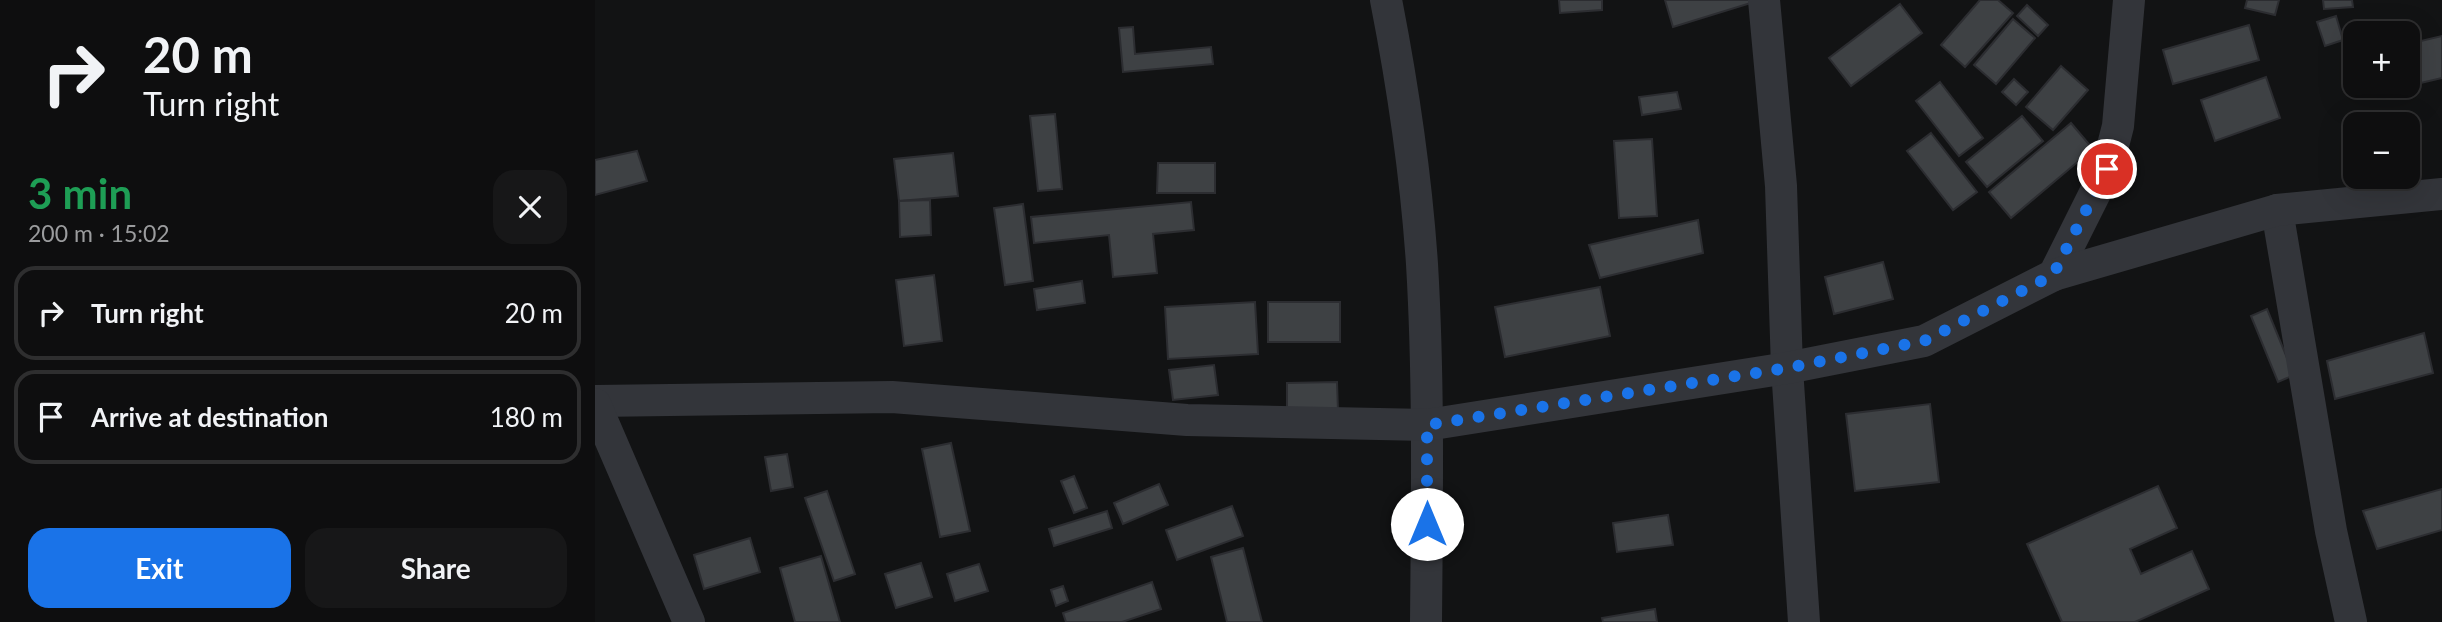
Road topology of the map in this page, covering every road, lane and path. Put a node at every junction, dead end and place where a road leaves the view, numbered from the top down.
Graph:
1 (1386, 0) edge
2 (1764, 0) edge
3 (2129, 0) edge
4 (2442, 194) edge
5 (2277, 210) junction
6 (2053, 275) junction
7 (1787, 368) junction
8 (595, 402) edge
9 (1427, 425) junction
10 (689, 622) edge
11 (1426, 622) edge
12 (1804, 622) edge
13 (2351, 622) edge

1 - 9 street
2 - 7 street
3 - 6 street
4 - 5 street
5 - 6 street
5 - 13 street
6 - 7 street
7 - 9 street
7 - 12 street
8 - 9 street
8 - 10 street
9 - 11 street

